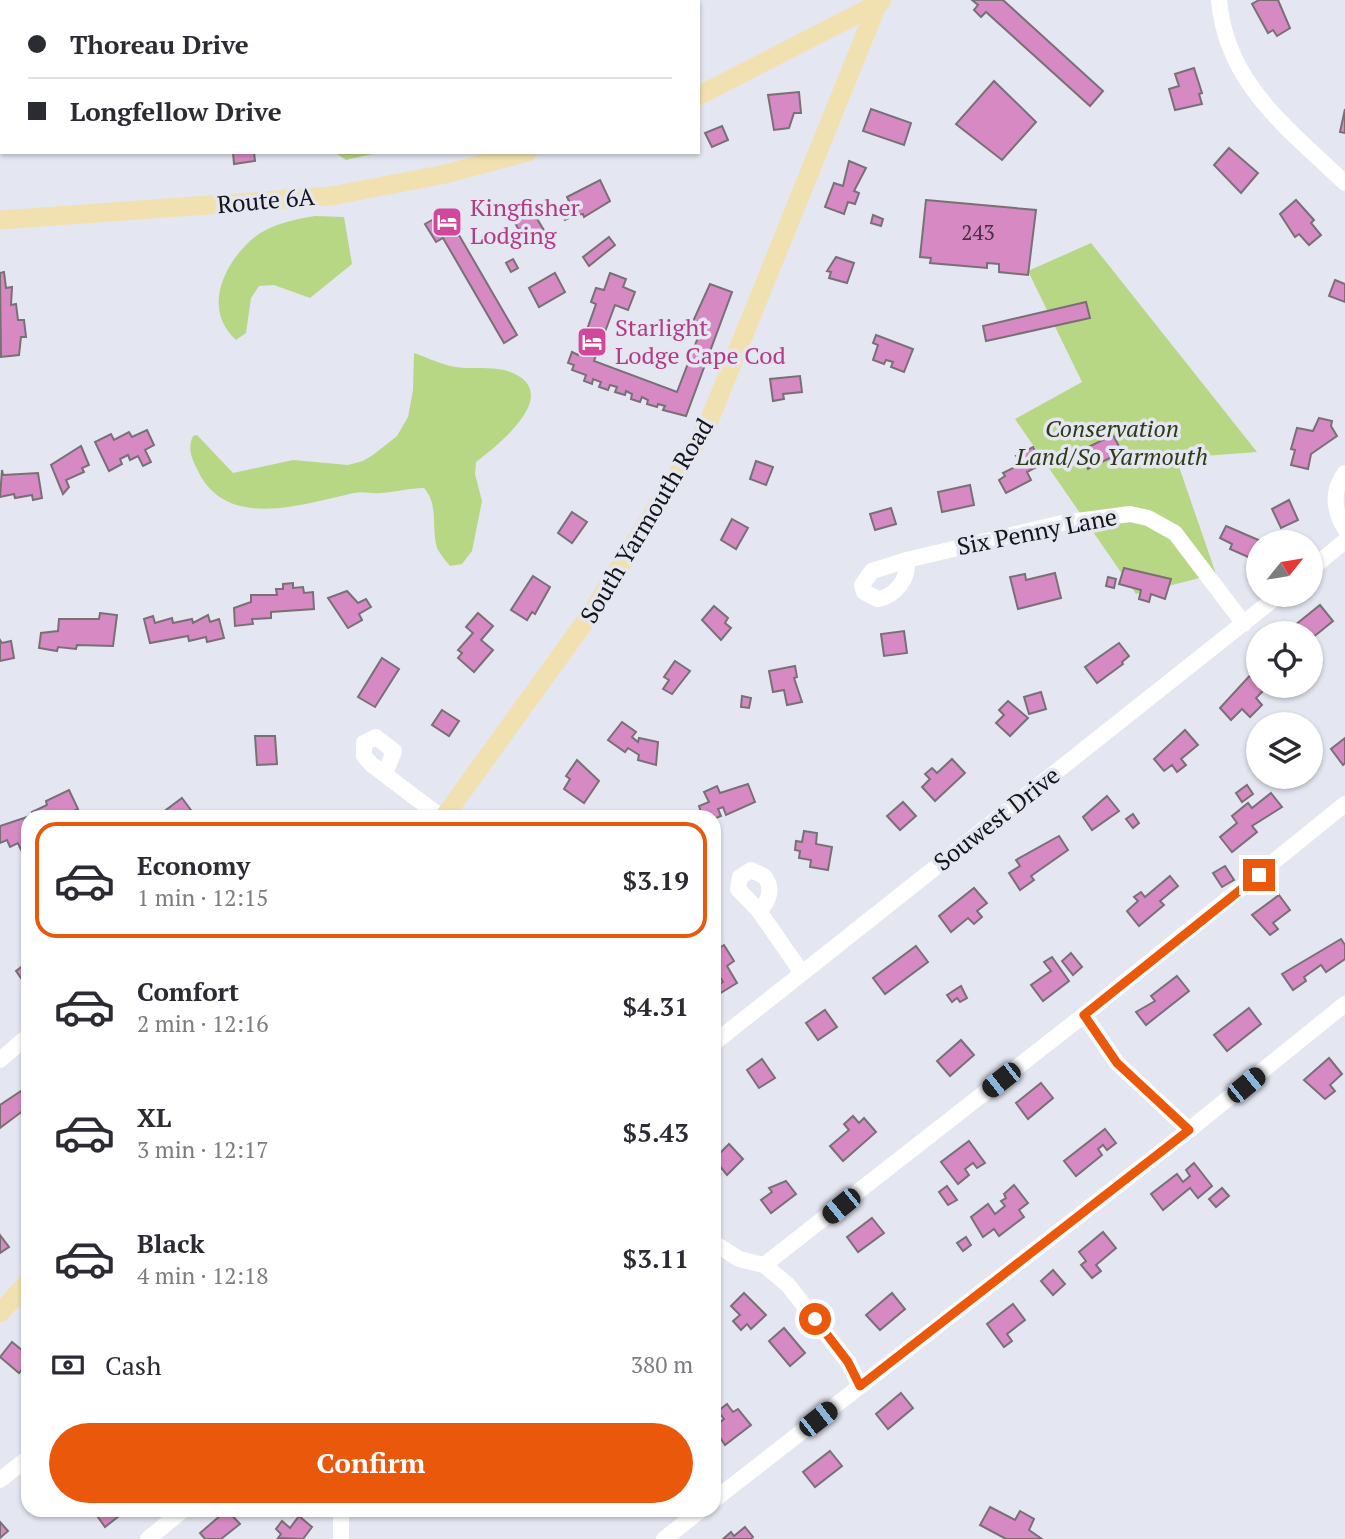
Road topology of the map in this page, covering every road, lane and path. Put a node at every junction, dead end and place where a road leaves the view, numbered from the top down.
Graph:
1 (1219, 0) edge
2 (881, 1) edge
3 (700, 95) edge
4 (520, 154) edge
5 (1345, 183) edge
6 (0, 220) edge
7 (1345, 473) edge
8 (1345, 530) edge
9 (1345, 541) edge
10 (1323, 559) edge
11 (906, 560) dead end
12 (1265, 607) edge
13 (1244, 624) junction
14 (385, 774) dead end
15 (1345, 804) edge
16 (434, 810) edge
17 (448, 810) edge
18 (759, 911) dead end
19 (802, 973) junction
20 (1345, 1004) edge
21 (1084, 1015) junction
22 (721, 1037) edge
23 (21, 1042) edge
24 (0, 1060) edge
25 (1189, 1130) junction
26 (721, 1247) edge
27 (764, 1265) junction
28 (21, 1290) edge
29 (0, 1313) edge
30 (860, 1386) junction
31 (21, 1464) edge
32 (0, 1480) edge
33 (721, 1495) edge
34 (175, 1517) edge
35 (341, 1517) edge
36 (692, 1517) edge
37 (148, 1539) edge
38 (341, 1539) edge
39 (664, 1539) edge

1 - 5 street
2 - 3 main road
2 - 17 main road, South Yarmouth Road
4 - 6 main road, Route 6A
7 - 8 street
9 - 10 street
11 - 13 street, Six Penny Lane
12 - 13 street, Souwest Drive
13 - 19 street, Souwest Drive
14 - 16 street
15 - 21 street
18 - 19 street
19 - 22 street, Souwest Drive
20 - 25 street
21 - 25 street
21 - 27 street
23 - 24 street
25 - 30 street
26 - 27 street
27 - 30 street
28 - 29 main road
30 - 33 street
31 - 32 street
34 - 37 street
35 - 38 street
36 - 39 street

